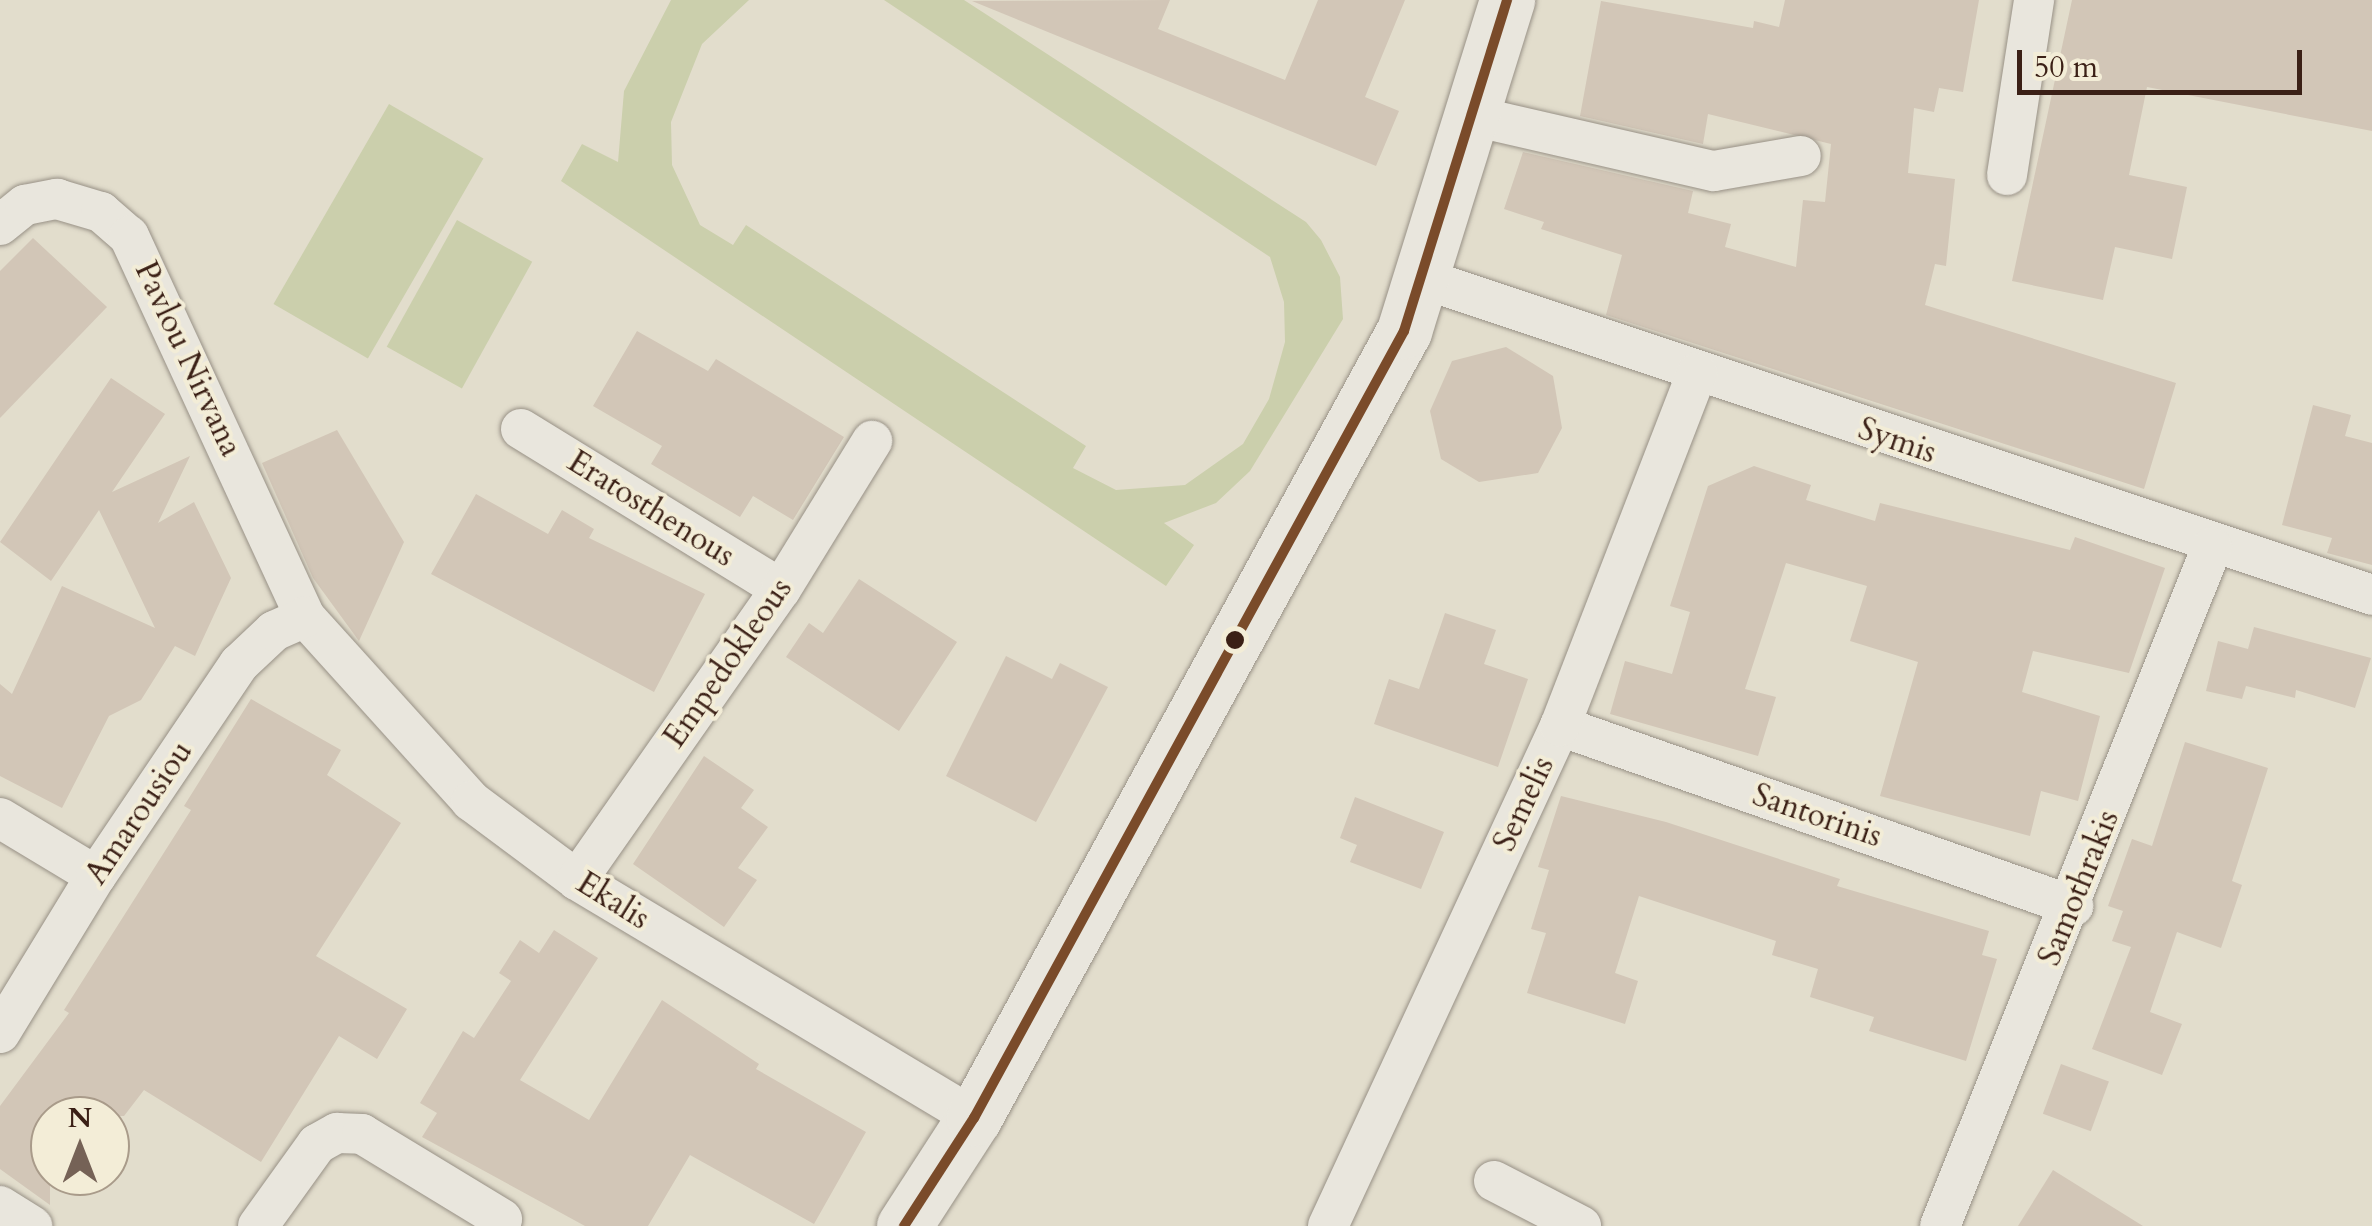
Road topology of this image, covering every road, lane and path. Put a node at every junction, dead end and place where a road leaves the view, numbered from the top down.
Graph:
1 (1508, 0) edge
2 (2034, 0) edge
3 (1472, 116) junction
4 (1801, 156) dead end
5 (2007, 175) dead end
6 (0, 225) edge
7 (1424, 279) junction
8 (1696, 373) junction
9 (521, 429) dead end
10 (872, 441) dead end
11 (2212, 547) junction
12 (781, 590) junction
13 (2372, 595) edge
14 (304, 617) junction
15 (1560, 726) junction
16 (0, 818) edge
17 (96, 876) junction
18 (577, 880) junction
19 (2073, 906) junction
20 (0, 1034) edge
21 (974, 1118) junction
22 (1494, 1181) dead end
23 (0, 1206) edge
24 (502, 1219) dead end
25 (32, 1226) edge
26 (258, 1226) edge
27 (904, 1226) edge
28 (1328, 1226) edge
29 (1581, 1226) edge
30 (1940, 1226) edge

1 - 3 street
2 - 5 street
3 - 4 street
3 - 7 street
6 - 14 street, Pavlou Nirvana
7 - 8 street, Symis
7 - 21 street
8 - 11 street, Symis
8 - 15 street, Semelis
9 - 12 street, Eratosthenous
10 - 12 street, Empedokleous
11 - 13 street, Symis
11 - 19 street, Samothrakis
12 - 18 street, Empedokleous
14 - 17 street, Amarousiou
14 - 18 street, Ekalis
15 - 19 street, Santorinis
15 - 28 street, Semelis
16 - 17 street
17 - 20 street, Amarousiou
18 - 21 street, Ekalis
19 - 30 street, Samothrakis
21 - 27 street
22 - 29 street
23 - 25 street
24 - 26 street

